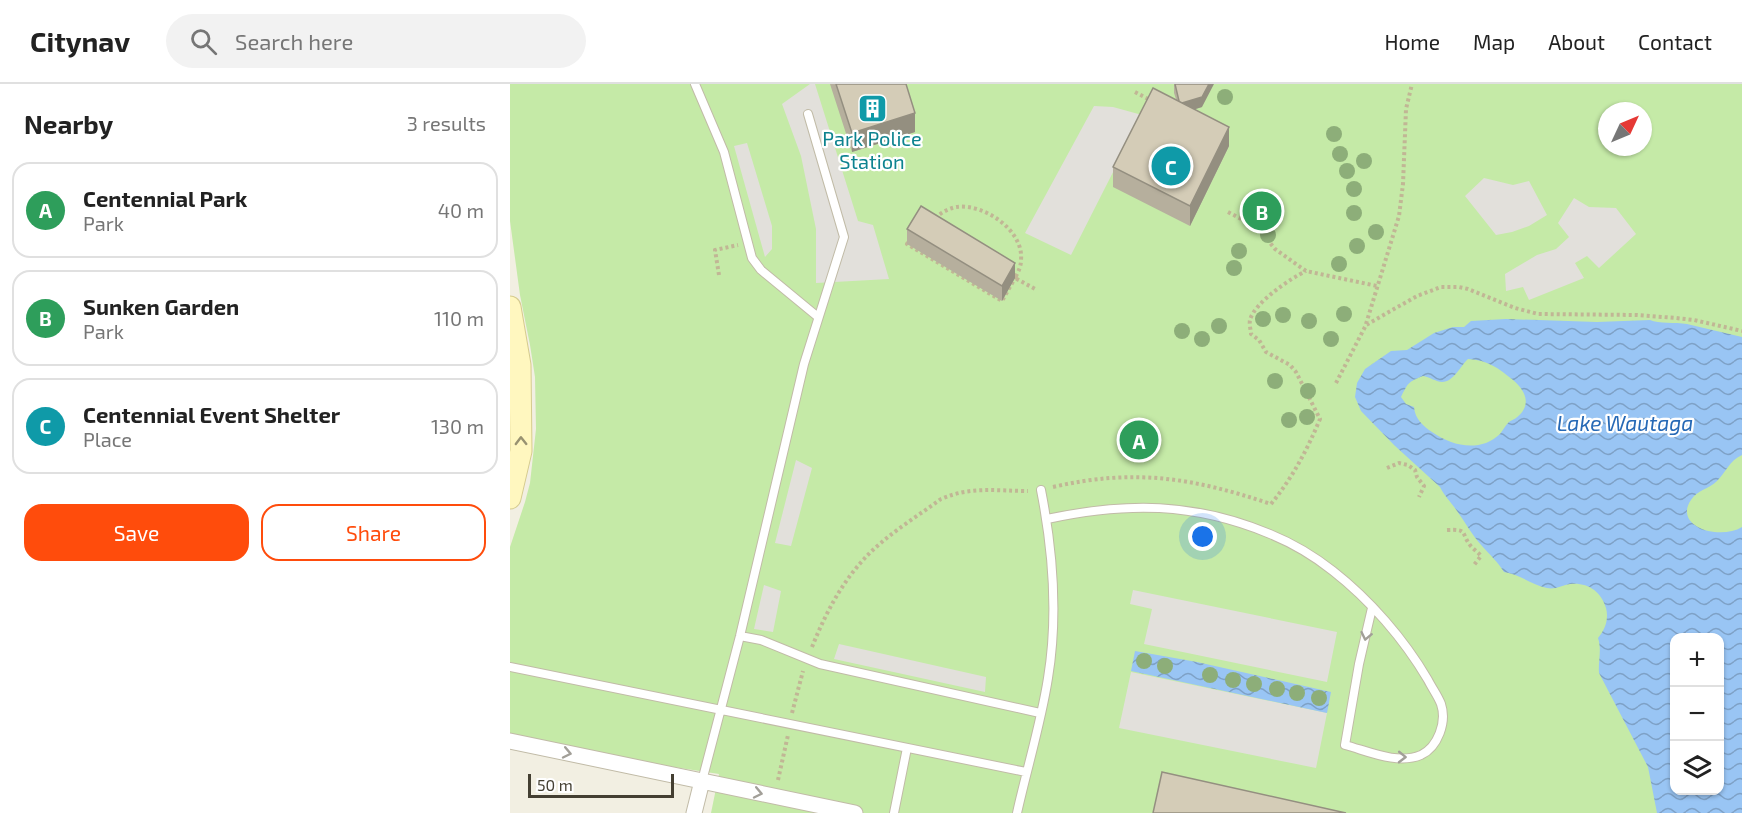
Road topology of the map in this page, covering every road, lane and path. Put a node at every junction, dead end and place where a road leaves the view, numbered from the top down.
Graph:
1 (696, 84) edge
2 (1412, 84) edge
3 (1135, 92) dead end
4 (1156, 103) edge
5 (808, 114) dead end
6 (1228, 212) dead end
7 (928, 225) edge
8 (747, 244) junction
9 (1306, 271) junction
10 (719, 275) dead end
11 (1015, 278) junction
12 (1377, 286) junction
13 (1037, 290) dead end
14 (510, 307) edge
15 (818, 317) junction
16 (1366, 325) junction
17 (1742, 332) edge
18 (1336, 383) dead end
19 (1387, 468) dead end
20 (1041, 490) junction
21 (1419, 497) dead end
22 (510, 498) edge
23 (1047, 519) junction
24 (1447, 530) dead end
25 (1474, 565) dead end
26 (1372, 608) junction
27 (740, 636) junction
28 (807, 659) junction
29 (510, 667) edge
30 (719, 710) junction
31 (1040, 713) junction
32 (790, 724) junction
33 (510, 741) edge
34 (907, 748) junction
35 (1026, 772) junction
36 (702, 781) junction
37 (774, 796) junction
38 (694, 813) edge
39 (855, 813) edge
40 (894, 813) edge
41 (1017, 813) edge

1 - 8 lane
2 - 12 path
3 - 4 path
5 - 15 lane
6 - 9 path
7 - 11 path
8 - 10 path
8 - 15 lane
9 - 12 path
9 - 20 path
11 - 11 path
11 - 13 path
12 - 16 path
22 -> 14 main road
15 - 27 lane
16 - 17 path
16 - 18 path
19 - 21 path
20 - 23 lane
20 - 28 path
23 - 26 lane
23 - 31 lane
24 - 25 path
26 -> 26 lane
27 - 28 lane
27 - 30 lane
28 - 31 lane
28 - 32 path
29 - 30 lane
30 - 32 lane
30 - 36 lane
31 - 35 lane
32 - 34 lane
32 - 37 path
33 -> 36 street
34 - 35 lane
34 - 40 lane
35 - 41 lane
36 -> 37 street
36 - 38 street
37 - 39 street

